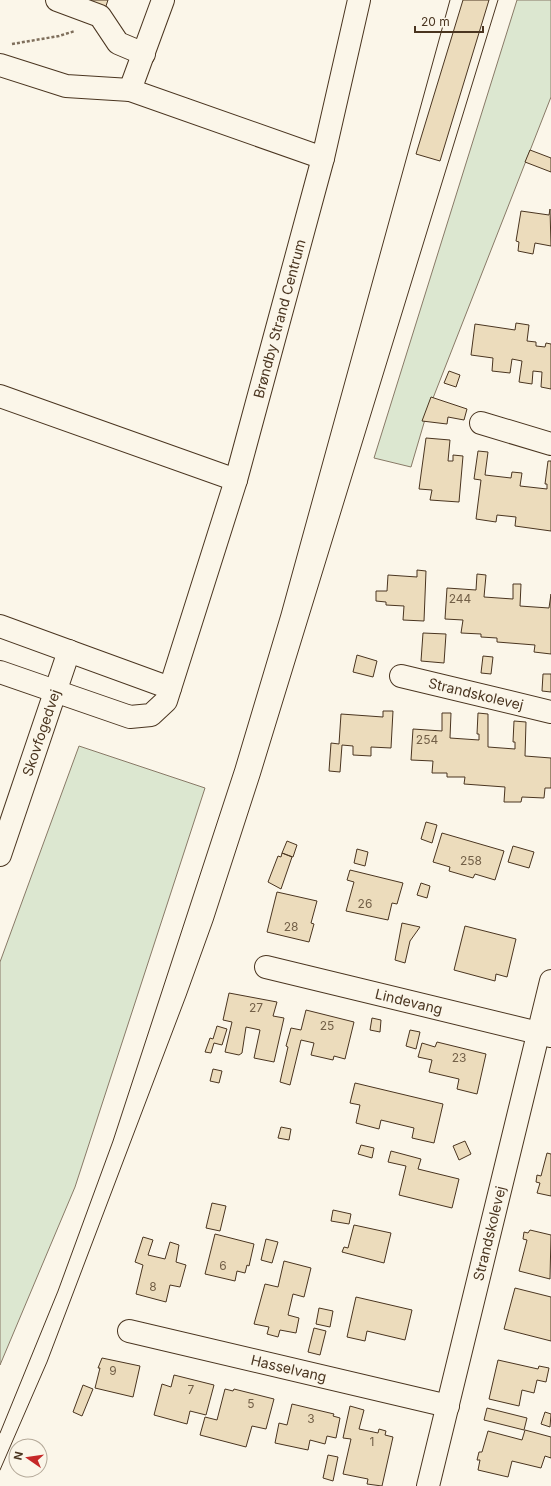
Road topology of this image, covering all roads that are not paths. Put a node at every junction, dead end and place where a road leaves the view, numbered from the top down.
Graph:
1 (57, 0) edge
2 (163, 0) edge
3 (359, 0) edge
4 (144, 54) junction
5 (0, 65) edge
6 (130, 90) junction
7 (323, 158) junction
8 (0, 396) edge
9 (481, 423) dead end
10 (551, 444) edge
11 (236, 480) junction
12 (0, 626) edge
13 (69, 651) junction
14 (0, 672) edge
15 (401, 676) dead end
16 (170, 688) junction
17 (56, 692) junction
18 (551, 712) edge
19 (7, 813) edge
20 (0, 855) edge
21 (266, 967) dead end
22 (551, 981) edge
23 (544, 1034) edge
24 (129, 1331) dead end
25 (448, 1406) junction
26 (428, 1486) edge

1 - 4 street
2 - 4 street
3 - 7 street, Brøndby Strand Centrum
4 - 6 street
5 - 6 street
6 - 7 street
7 - 11 street, Brøndby Strand Centrum
8 - 11 street
9 - 10 street
11 - 16 street, Brøndby Strand Centrum
12 - 13 street
13 - 16 street
13 - 17 street, Skovfogedvej
14 - 17 street, Brøndby Strand Centrum
15 - 18 street, Strandskolevej
16 - 17 street, Brøndby Strand Centrum
17 - 19 street, Skovfogedvej
19 - 20 street, Skovfogedvej
21 - 23 street, Lindevang
22 - 23 street, Strandskolevej
23 - 25 street, Strandskolevej
24 - 25 street, Hasselvang
25 - 26 street, Strandskolevej

